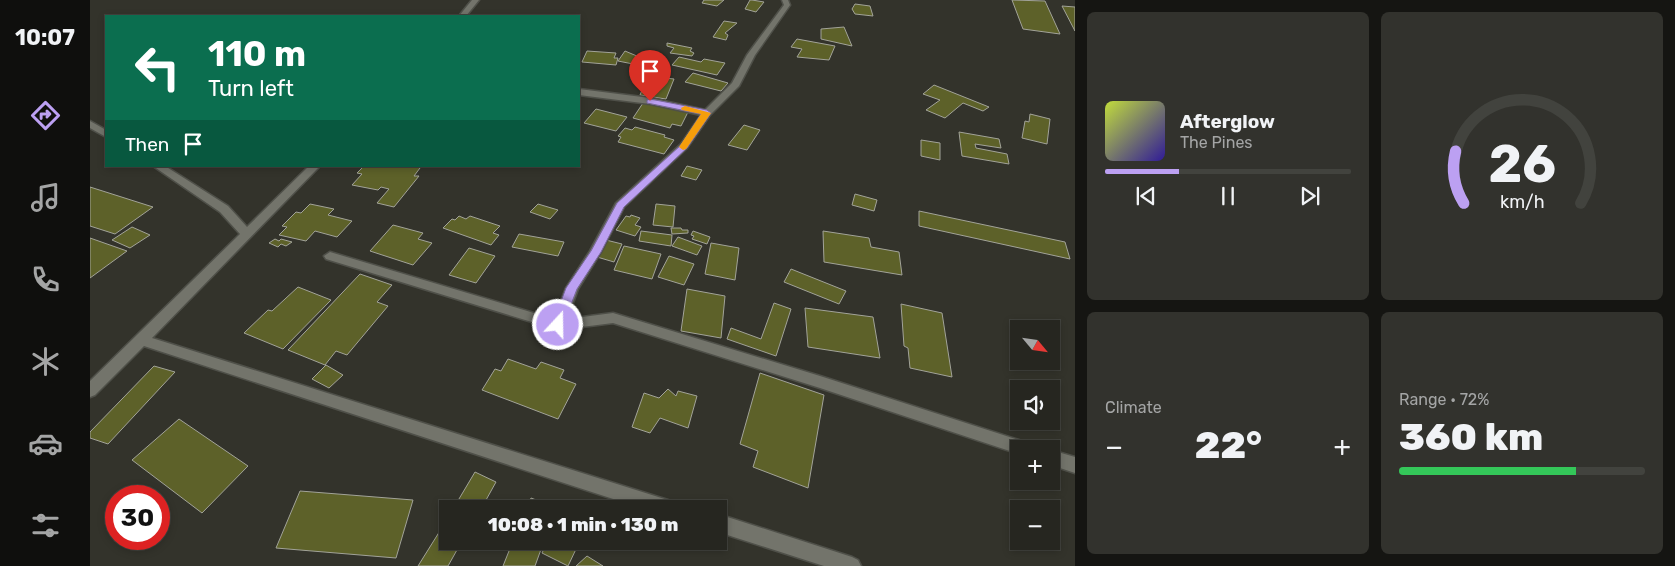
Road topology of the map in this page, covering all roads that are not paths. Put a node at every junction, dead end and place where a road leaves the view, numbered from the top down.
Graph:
1 (476, 0) edge
2 (785, 0) edge
3 (463, 15) edge
4 (580, 92) edge
5 (707, 113) junction
6 (90, 124) edge
7 (105, 133) edge
8 (160, 167) edge
9 (314, 167) edge
10 (247, 234) junction
11 (330, 256) dead end
12 (558, 325) junction
13 (141, 340) junction
14 (90, 391) edge
15 (1010, 444) edge
16 (1060, 460) edge
17 (1075, 465) edge
18 (644, 500) edge
19 (727, 526) edge
20 (852, 566) edge

1 - 3 street
2 - 5 street
4 - 5 street
5 - 12 street
6 - 7 street
8 - 10 street
9 - 10 street
10 - 13 street
11 - 12 street
12 - 15 street
13 - 14 street
13 - 18 street
16 - 17 street
19 - 20 street

